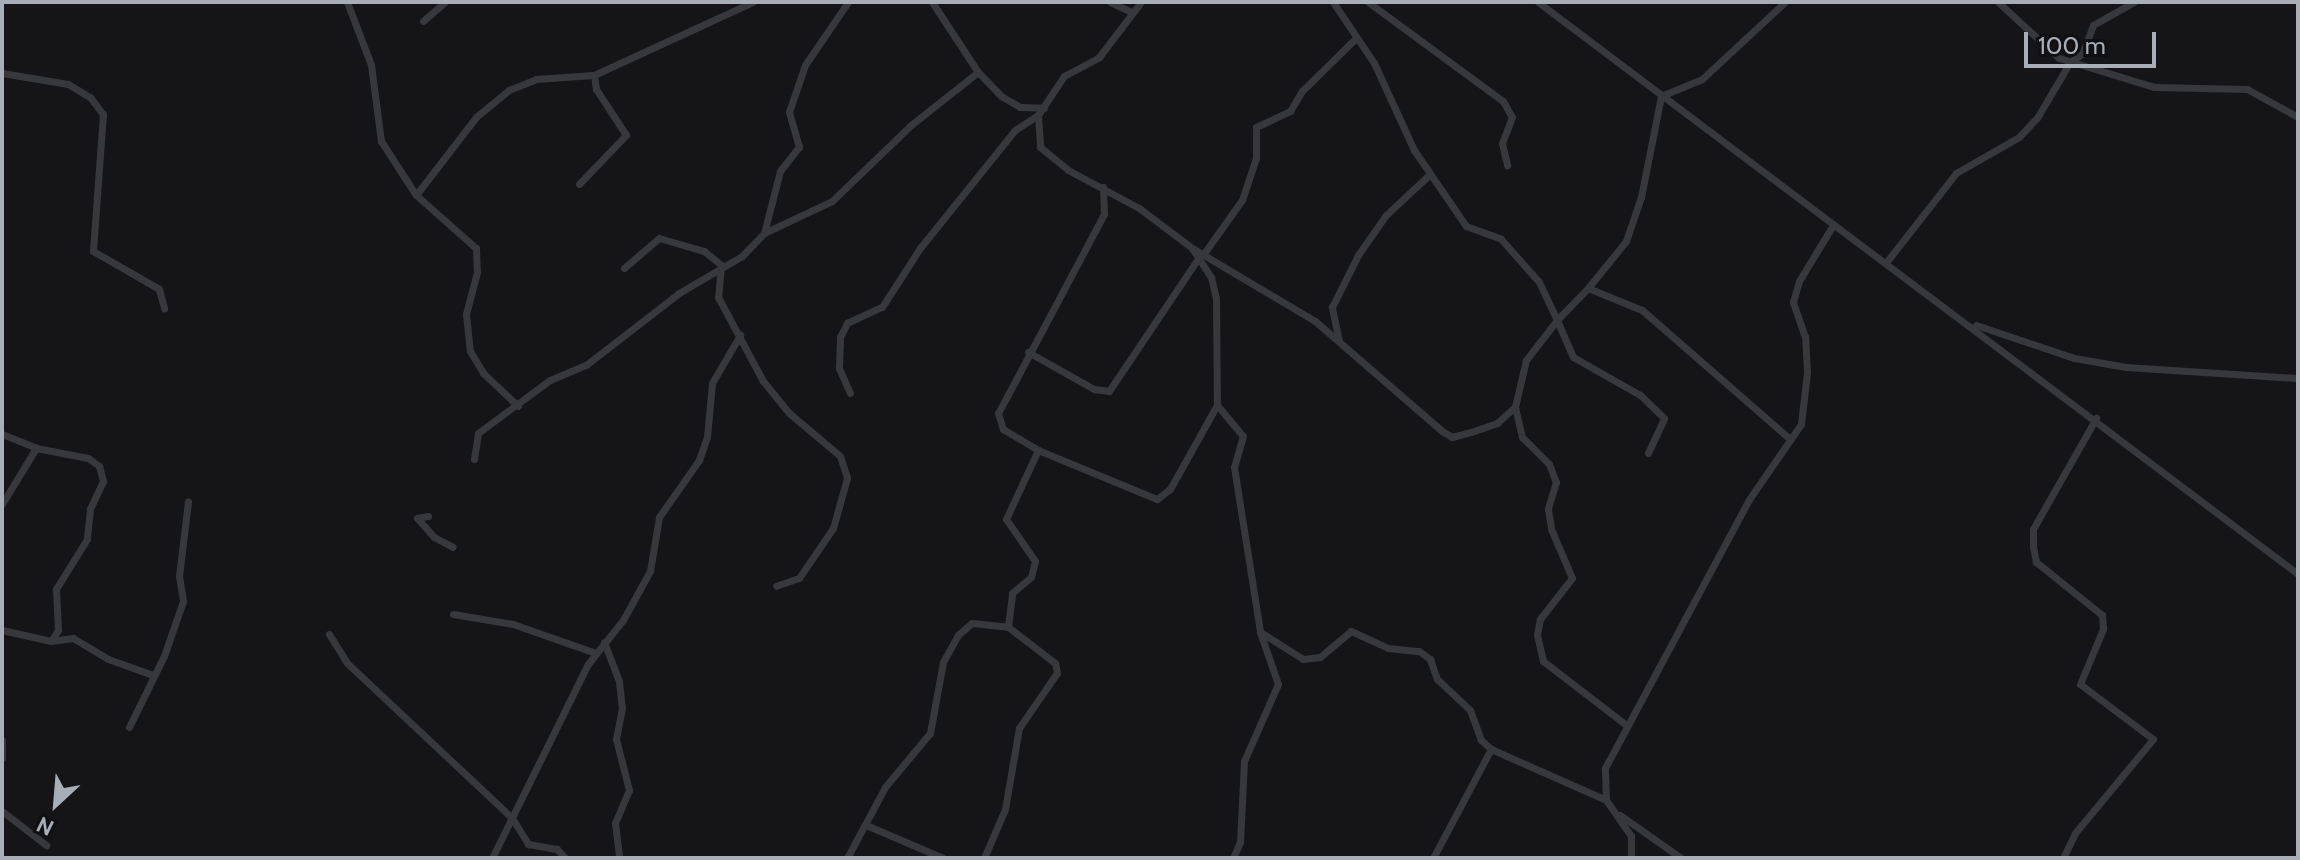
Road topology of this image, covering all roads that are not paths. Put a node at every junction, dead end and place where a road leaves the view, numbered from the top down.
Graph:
1 (347, 2) edge
2 (445, 2) edge
3 (753, 2) edge
4 (848, 2) edge
5 (932, 2) edge
6 (1110, 2) edge
7 (1141, 2) edge
8 (1333, 2) edge
9 (1368, 2) edge
10 (1538, 2) edge
11 (1785, 2) edge
12 (1998, 2) edge
13 (2134, 2) edge
14 (1131, 12) junction
15 (423, 21) dead end
16 (1356, 38) junction
17 (2070, 62) junction
18 (978, 72) junction
19 (2, 73) edge
20 (594, 75) junction
21 (1661, 96) junction
22 (1041, 111) junction
23 (2298, 117) edge
24 (1507, 165) dead end
25 (1430, 174) junction
26 (579, 184) dead end
27 (1103, 187) junction
28 (416, 195) junction
29 (1833, 225) junction
30 (764, 233) junction
31 (1192, 248) junction
32 (1205, 252) junction
33 (1197, 260) junction
34 (1888, 260) junction
35 (721, 265) junction
36 (624, 268) dead end
37 (1588, 288) junction
38 (164, 308) dead end
39 (1557, 320) junction
40 (1970, 323) junction
41 (740, 335) junction
42 (1339, 343) junction
43 (1028, 352) junction
44 (2298, 378) edge
45 (850, 393) dead end
46 (1217, 405) junction
47 (518, 406) junction
48 (1515, 407) junction
49 (2096, 418) junction
50 (2, 434) edge
51 (1790, 439) junction
52 (36, 448) junction
53 (1038, 450) junction
54 (1648, 453) dead end
55 (474, 459) dead end
56 (188, 502) dead end
57 (2, 504) edge
58 (428, 516) dead end
59 (453, 547) dead end
60 (2298, 574) edge
61 (776, 586) dead end
62 (453, 614) dead end
63 (1008, 627) junction
64 (2, 630) edge
65 (1260, 632) junction
66 (329, 634) dead end
67 (51, 641) junction
68 (604, 642) junction
69 (596, 653) junction
70 (153, 675) junction
71 (1626, 725) junction
72 (129, 727) dead end
73 (2, 740) edge
74 (1491, 749) junction
75 (2, 758) edge
76 (1606, 800) junction
77 (2, 811) edge
78 (1615, 811) junction
79 (512, 818) junction
80 (866, 825) junction
81 (46, 845) dead end
82 (492, 858) edge
83 (565, 858) edge
84 (619, 858) edge
85 (847, 858) edge
86 (943, 858) edge
87 (984, 858) edge
88 (1233, 858) edge
89 (1433, 858) edge
90 (1631, 858) edge
91 (1681, 858) edge
92 (2063, 858) edge

1 - 28 street
2 - 15 street
3 - 20 street
4 - 30 street
5 - 18 street
6 - 14 street
7 - 14 street
8 - 16 street
9 - 24 street
10 - 21 street
11 - 21 street
12 - 17 street
13 - 17 street
14 - 22 street
16 - 25 street
16 - 32 street
17 - 23 street
17 - 34 street
18 - 22 street
18 - 30 street
19 - 38 street
20 - 26 street
20 - 28 street
21 - 29 street
21 - 37 street
22 - 27 street
22 - 45 street
25 - 39 street
25 - 42 street
27 - 31 street
27 - 43 street
28 - 47 street
29 - 34 street
29 - 51 street
30 - 35 street
31 - 32 street
31 - 33 street
32 - 42 street
33 - 43 street
33 - 46 street
34 - 40 street
35 - 36 street
35 - 41 street
35 - 47 street
37 - 39 street
37 - 51 street
39 - 48 street
39 - 54 street
40 - 44 street
40 - 49 street
41 - 61 street
41 - 68 street
42 - 48 street
43 - 53 street
46 - 53 street
46 - 65 street
47 - 55 street
48 - 71 street
49 - 60 street
49 - 92 street
50 - 52 street
51 - 71 street
52 - 57 street
52 - 67 street
53 - 63 street
56 - 70 street
58 - 59 street
62 - 69 street
63 - 80 street
63 - 87 street
64 - 67 street
65 - 74 street
65 - 88 street
66 - 79 street
67 - 70 street
68 - 69 street
68 - 84 street
69 - 79 street
70 - 72 street
71 - 76 street
73 - 75 street
74 - 76 street
74 - 89 street
76 - 78 street
77 - 81 street
78 - 90 street
78 - 91 street
79 - 82 street
79 - 83 street
80 - 85 street
80 - 86 street

